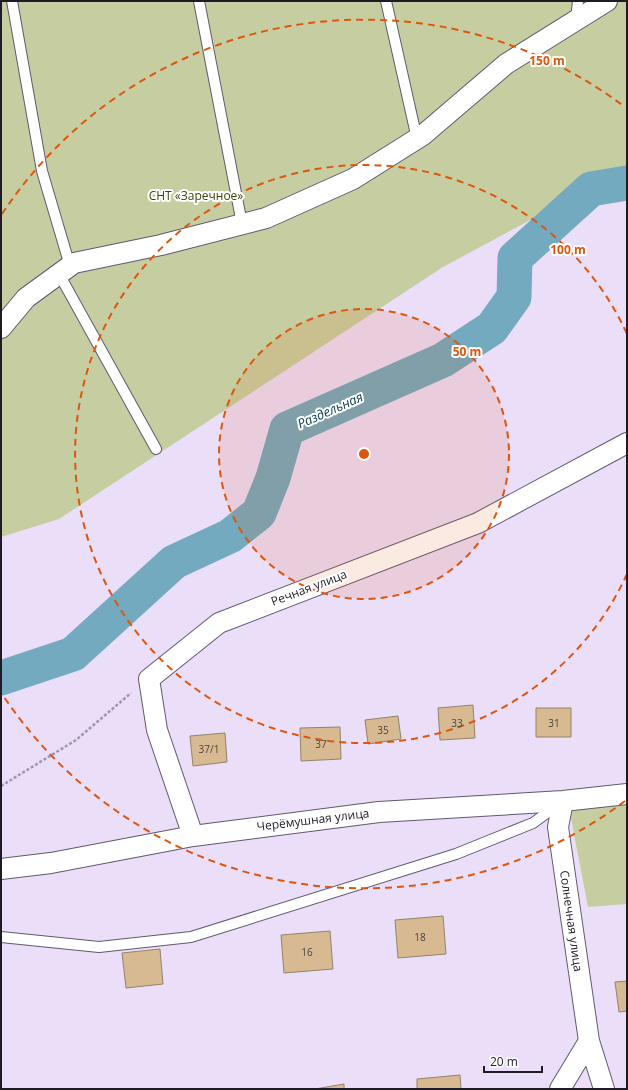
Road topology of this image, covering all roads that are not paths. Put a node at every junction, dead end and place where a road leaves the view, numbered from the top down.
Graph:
1 (12, 1) edge
2 (198, 1) edge
3 (386, 1) edge
4 (578, 1) edge
5 (607, 1) edge
6 (576, 20) junction
7 (417, 139) junction
8 (242, 224) junction
9 (65, 270) junction
10 (1, 328) edge
11 (627, 443) edge
12 (156, 449) dead end
13 (627, 794) edge
14 (564, 801) junction
15 (193, 836) junction
16 (1, 869) edge
17 (1, 937) edge
18 (588, 1041) junction
19 (560, 1089) edge
20 (604, 1089) edge

1 - 9 lane
2 - 8 lane
3 - 7 lane
4 - 6 lane
5 - 6 street
6 - 7 street
7 - 8 street
8 - 9 street
9 - 10 street
9 - 12 lane
11 - 15 street, Речная улица
13 - 14 street, Черёмушная улица
14 - 15 street, Черёмушная улица
14 - 17 lane
14 - 18 street, Солнечная улица
15 - 16 street, Черёмушная улица
18 - 19 street
18 - 20 street, Солнечная улица

